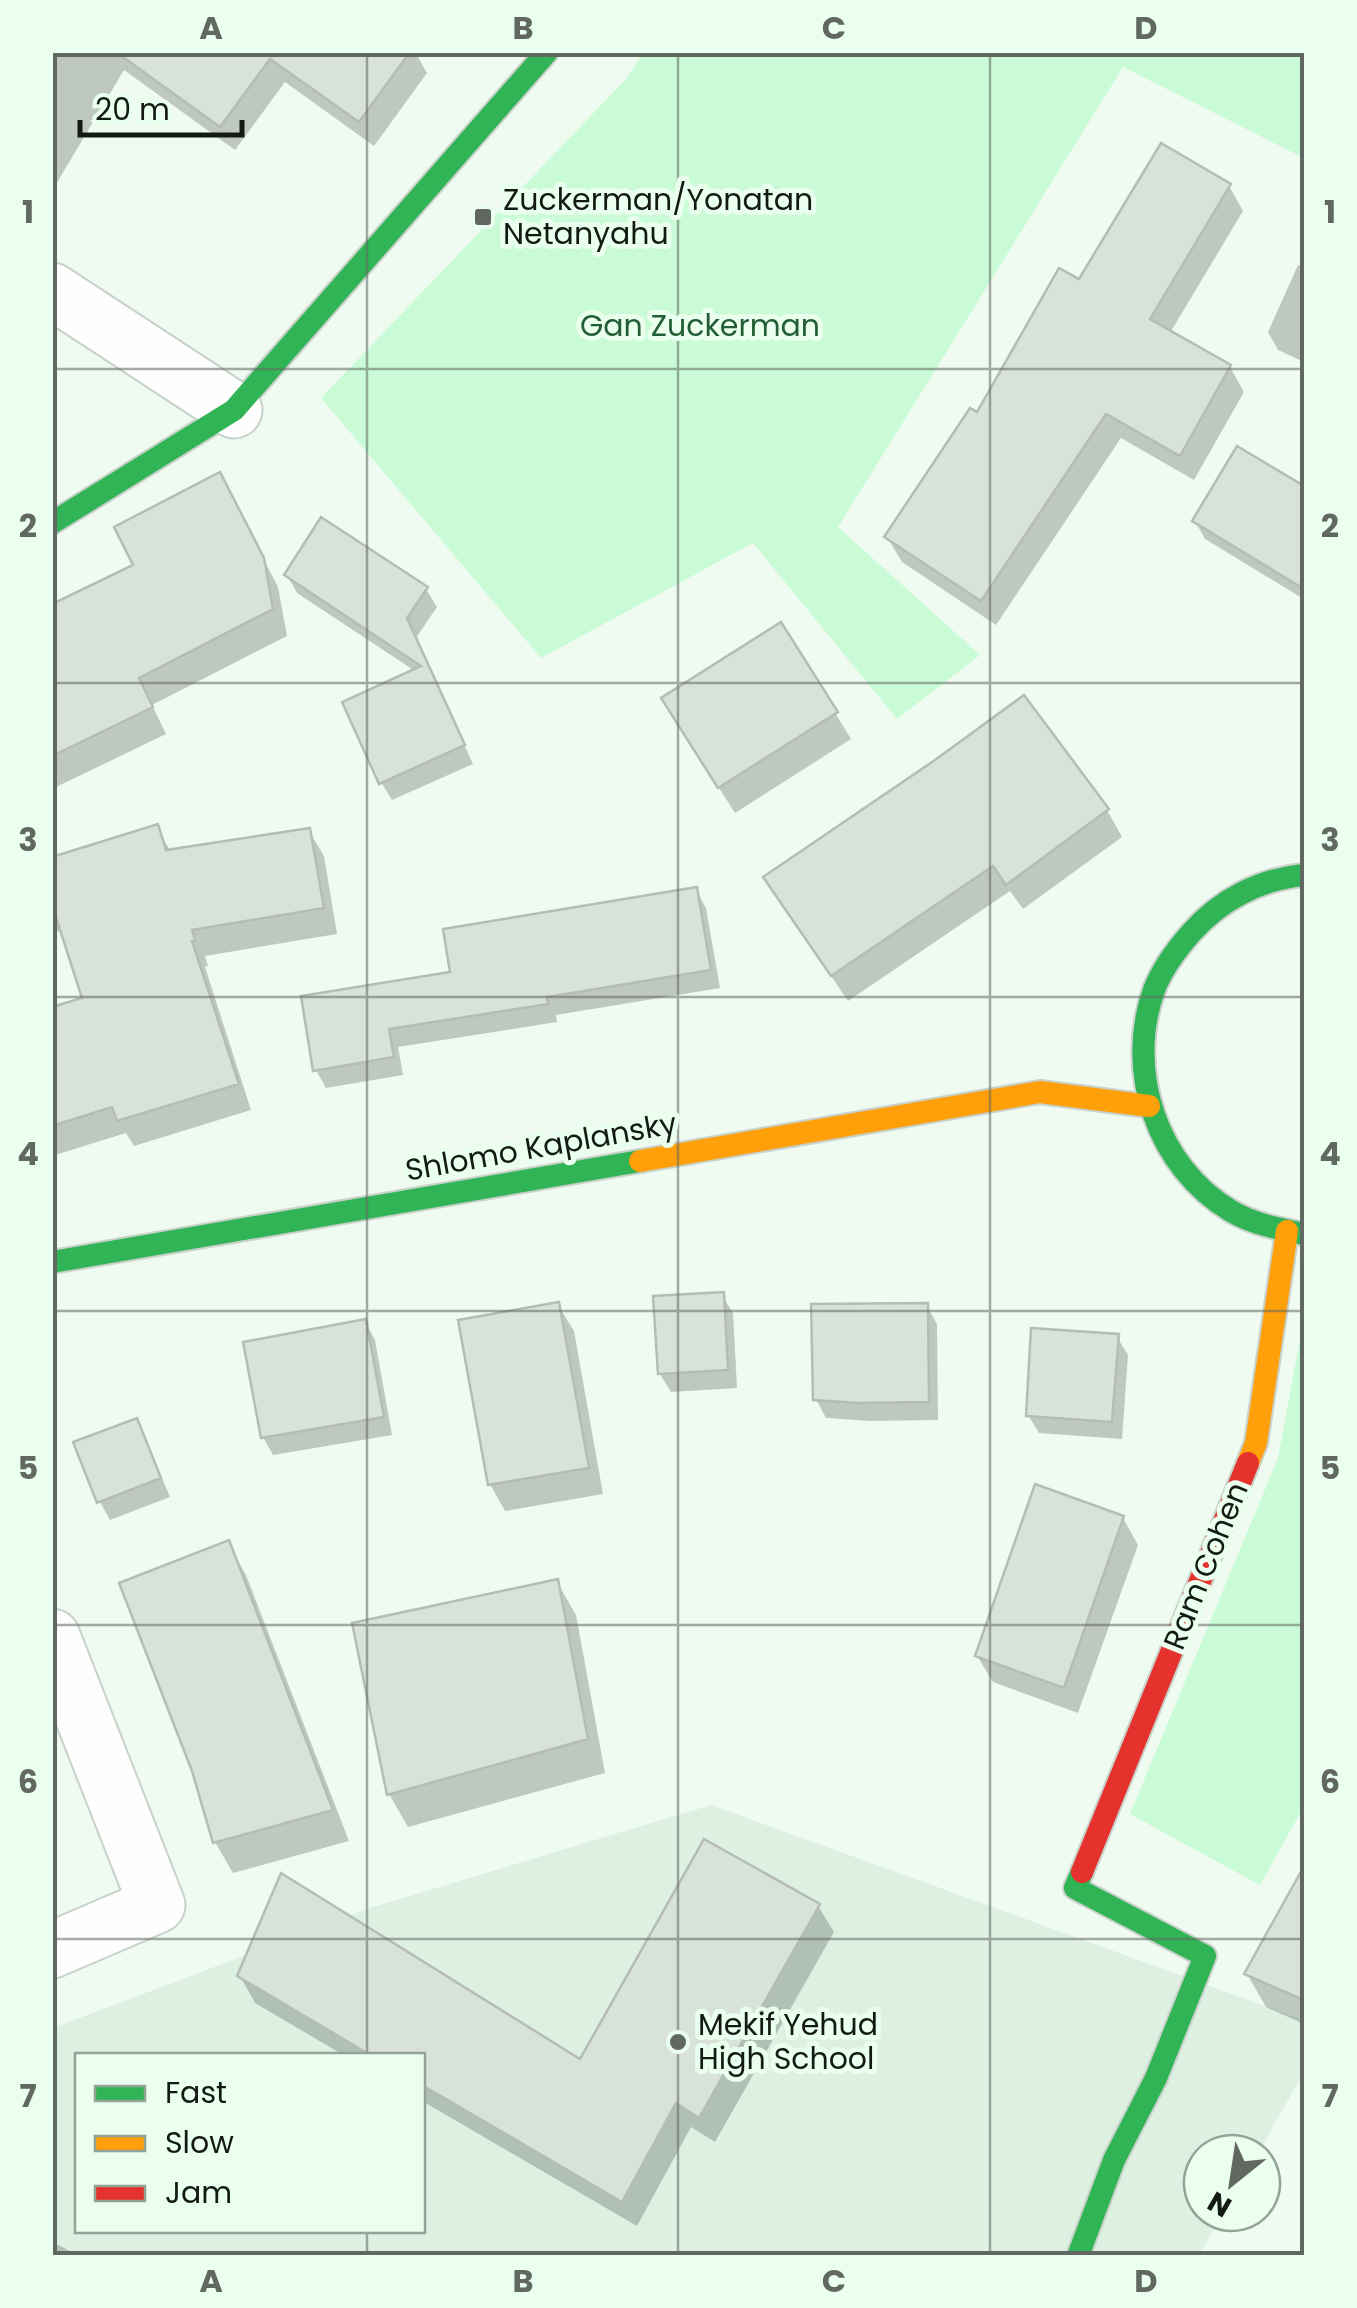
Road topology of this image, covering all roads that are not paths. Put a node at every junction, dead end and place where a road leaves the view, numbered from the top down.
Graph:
1 (547, 52) edge
2 (52, 292) edge
3 (234, 410) junction
4 (52, 523) edge
5 (1302, 870) edge
6 (1074, 1072) dead end
7 (1040, 1092) junction
8 (1149, 1106) junction
9 (1296, 1233) edge
10 (52, 1262) edge
11 (52, 1637) edge
12 (52, 1950) edge
13 (1078, 2256) edge

1 - 3 street
2 - 3 street
3 - 4 street
5 - 8 street
6 - 7 street
7 - 8 street
7 - 10 street, Shlomo Kaplansky
8 - 9 street
9 - 13 street, Ram Cohen
11 - 12 street

